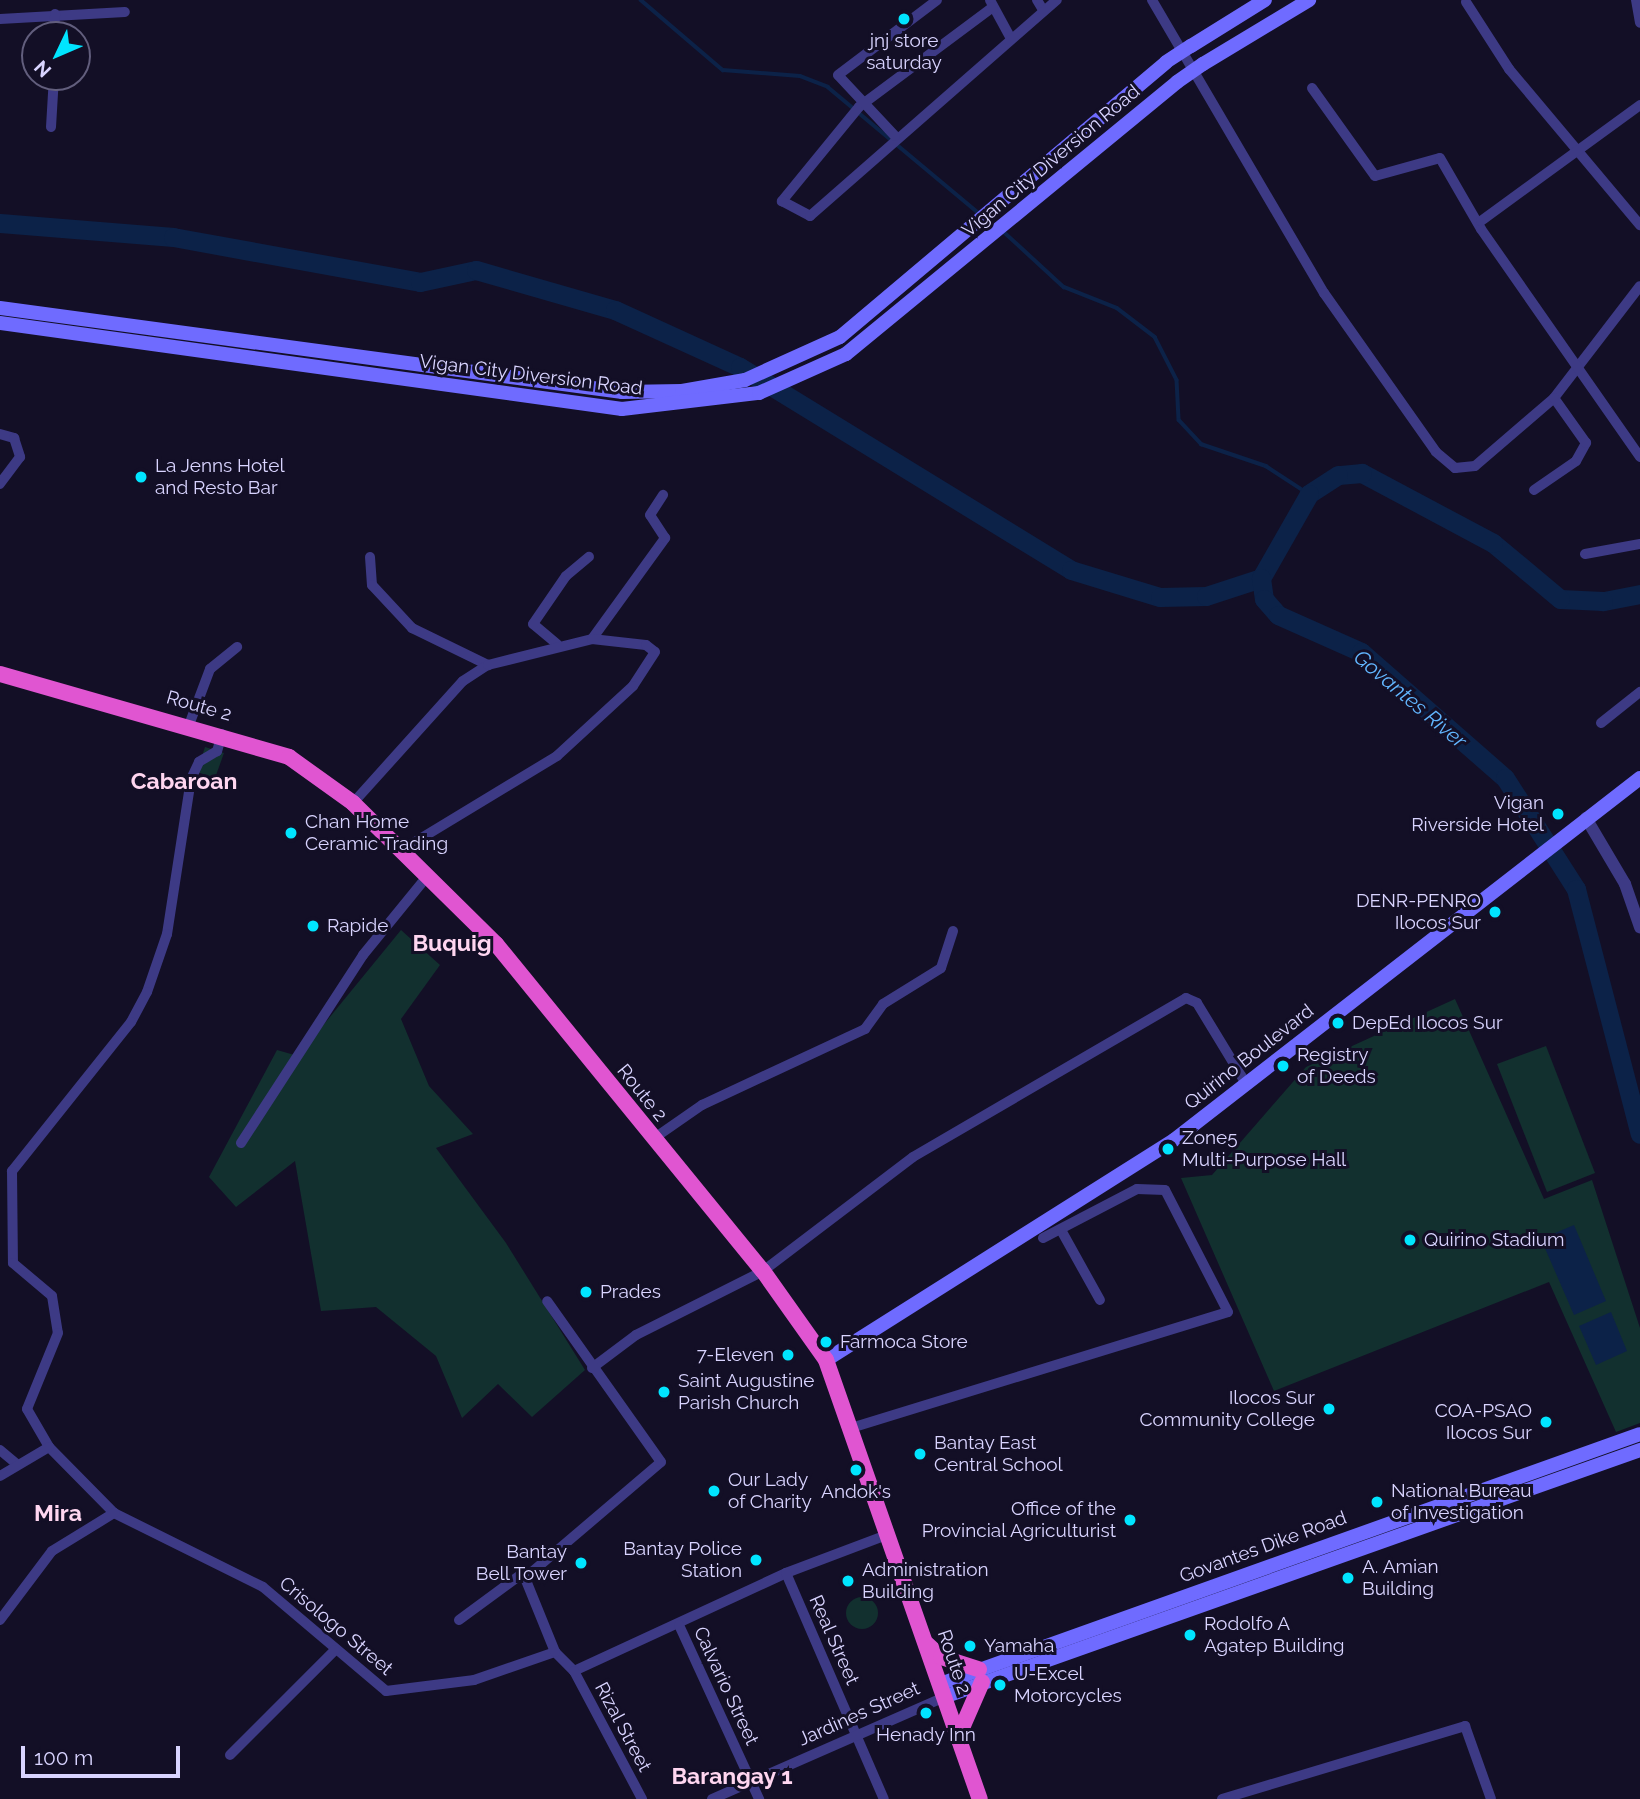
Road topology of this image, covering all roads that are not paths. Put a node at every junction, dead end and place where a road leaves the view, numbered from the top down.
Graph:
1 (937, 0) edge
2 (1057, 0) edge
3 (1152, 0) edge
4 (1265, 0) edge
5 (1309, 0) edge
6 (1636, 0) edge
7 (1466, 2) dead end
8 (992, 3) edge
9 (1040, 5) edge
10 (125, 12) dead end
11 (55, 14) junction
12 (0, 19) edge
13 (55, 21) edge
14 (1640, 23) edge
15 (1010, 37) junction
16 (1312, 88) dead end
17 (53, 91) edge
18 (861, 105) junction
19 (1640, 106) edge
20 (51, 127) dead end
21 (894, 137) junction
22 (1581, 148) junction
23 (1481, 221) junction
24 (1640, 225) edge
25 (1640, 286) edge
26 (0, 308) edge
27 (0, 323) edge
28 (1580, 370) junction
29 (1553, 398) junction
30 (0, 434) edge
31 (1640, 457) edge
32 (0, 484) edge
33 (1534, 490) dead end
34 (663, 495) dead end
35 (1640, 544) edge
36 (1585, 554) dead end
37 (370, 557) dead end
38 (589, 557) dead end
39 (592, 639) junction
40 (557, 643) junction
41 (237, 647) dead end
42 (488, 665) junction
43 (0, 674) edge
44 (1640, 692) edge
45 (1601, 723) dead end
46 (189, 724) junction
47 (222, 734) junction
48 (1640, 778) edge
49 (353, 803) junction
50 (1586, 818) junction
51 (402, 849) junction
52 (429, 874) junction
53 (1640, 927) edge
54 (953, 931) dead end
55 (1245, 1082) junction
56 (653, 1139) junction
57 (240, 1143) dead end
58 (1061, 1230) junction
59 (1043, 1238) dead end
60 (763, 1271) junction
61 (1100, 1300) dead end
62 (547, 1301) dead end
63 (826, 1360) junction
64 (592, 1368) junction
65 (851, 1428) junction
66 (1640, 1434) edge
67 (49, 1447) junction
68 (0, 1450) edge
69 (1640, 1450) edge
70 (18, 1465) junction
71 (0, 1476) edge
72 (1520, 1484) junction
73 (114, 1513) junction
74 (889, 1534) junction
75 (786, 1573) junction
76 (526, 1576) junction
77 (0, 1620) edge
78 (459, 1620) dead end
79 (679, 1625) junction
80 (924, 1639) junction
81 (335, 1650) junction
82 (555, 1652) junction
83 (573, 1671) junction
84 (980, 1676) junction
85 (942, 1690) junction
86 (856, 1734) junction
87 (958, 1737) junction
88 (230, 1755) dead end
89 (751, 1782) junction
90 (642, 1799) edge
91 (712, 1799) edge
92 (759, 1799) edge
93 (884, 1799) edge
94 (980, 1799) edge
95 (1222, 1799) edge
96 (1491, 1799) edge

1 - 18 street
2 - 9 street
3 - 29 street
4 - 26 main road, Vigan City Diversion Road, bridge
5 - 27 main road, Vigan City Diversion Road, bridge
6 - 14 street
7 - 22 street
8 - 15 street
8 - 18 street
9 - 15 street
10 - 11 street
11 - 12 street
11 - 13 street
15 - 21 street
16 - 23 street
17 - 20 street
18 - 21 street
18 - 21 street
19 - 22 street
22 - 23 street
22 - 24 street
23 - 28 street
25 - 28 street
28 - 29 street
28 - 31 street
29 - 33 street
30 - 32 street
34 - 39 street
35 - 36 street
37 - 42 street
38 - 40 street
39 - 40 street
39 - 51 street
40 - 42 street
41 - 46 street
42 - 49 street
43 - 46 highway, Route 2
44 - 45 street
46 - 47 highway, Route 2
47 - 49 highway, Route 2
47 - 67 street, Crisologo Street
48 - 50 main road, Quirino Boulevard
49 - 51 highway, Route 2
50 - 53 street
50 - 55 main road, Quirino Boulevard
51 - 52 highway, Route 2
52 - 56 highway, Route 2
52 - 57 street
54 - 56 street
55 - 60 street
55 - 63 main road, Quirino Boulevard
56 - 60 highway, Route 2
58 - 59 street
58 - 61 street
58 - 65 street
60 - 63 highway, Route 2
60 - 64 street
62 - 64 street
63 - 65 highway, Route 2
64 - 76 street
65 - 74 highway, Route 2
66 - 72 main road, Govantes Dike Road
67 - 70 street
67 - 73 street, Crisologo Street
68 - 70 street
69 - 72 main road, Govantes Dike Road
70 - 71 street
72 - 84 main road, Govantes Dike Road
73 - 77 street
73 - 81 street, Crisologo Street
74 - 75 street
74 - 80 highway, Route 2
75 - 79 street
75 - 86 street, Real Street
76 - 78 street
76 - 82 street
79 - 83 street
79 - 89 street, Calvario Street
80 - 84 highway
80 - 85 highway, Route 2
81 - 82 street, Crisologo Street
81 - 88 street
82 - 83 street
83 - 90 street, Rizal Street
84 - 85 main road, Govantes Dike Road
84 - 87 highway
85 - 86 street, Jardines Street
85 - 87 highway, Route 2
86 - 89 street, Jardines Street
86 - 93 street, Real Street
87 - 94 highway, Route 2
89 - 91 street, Jardines Street
89 - 92 street, Calvario Street
95 - 96 street

